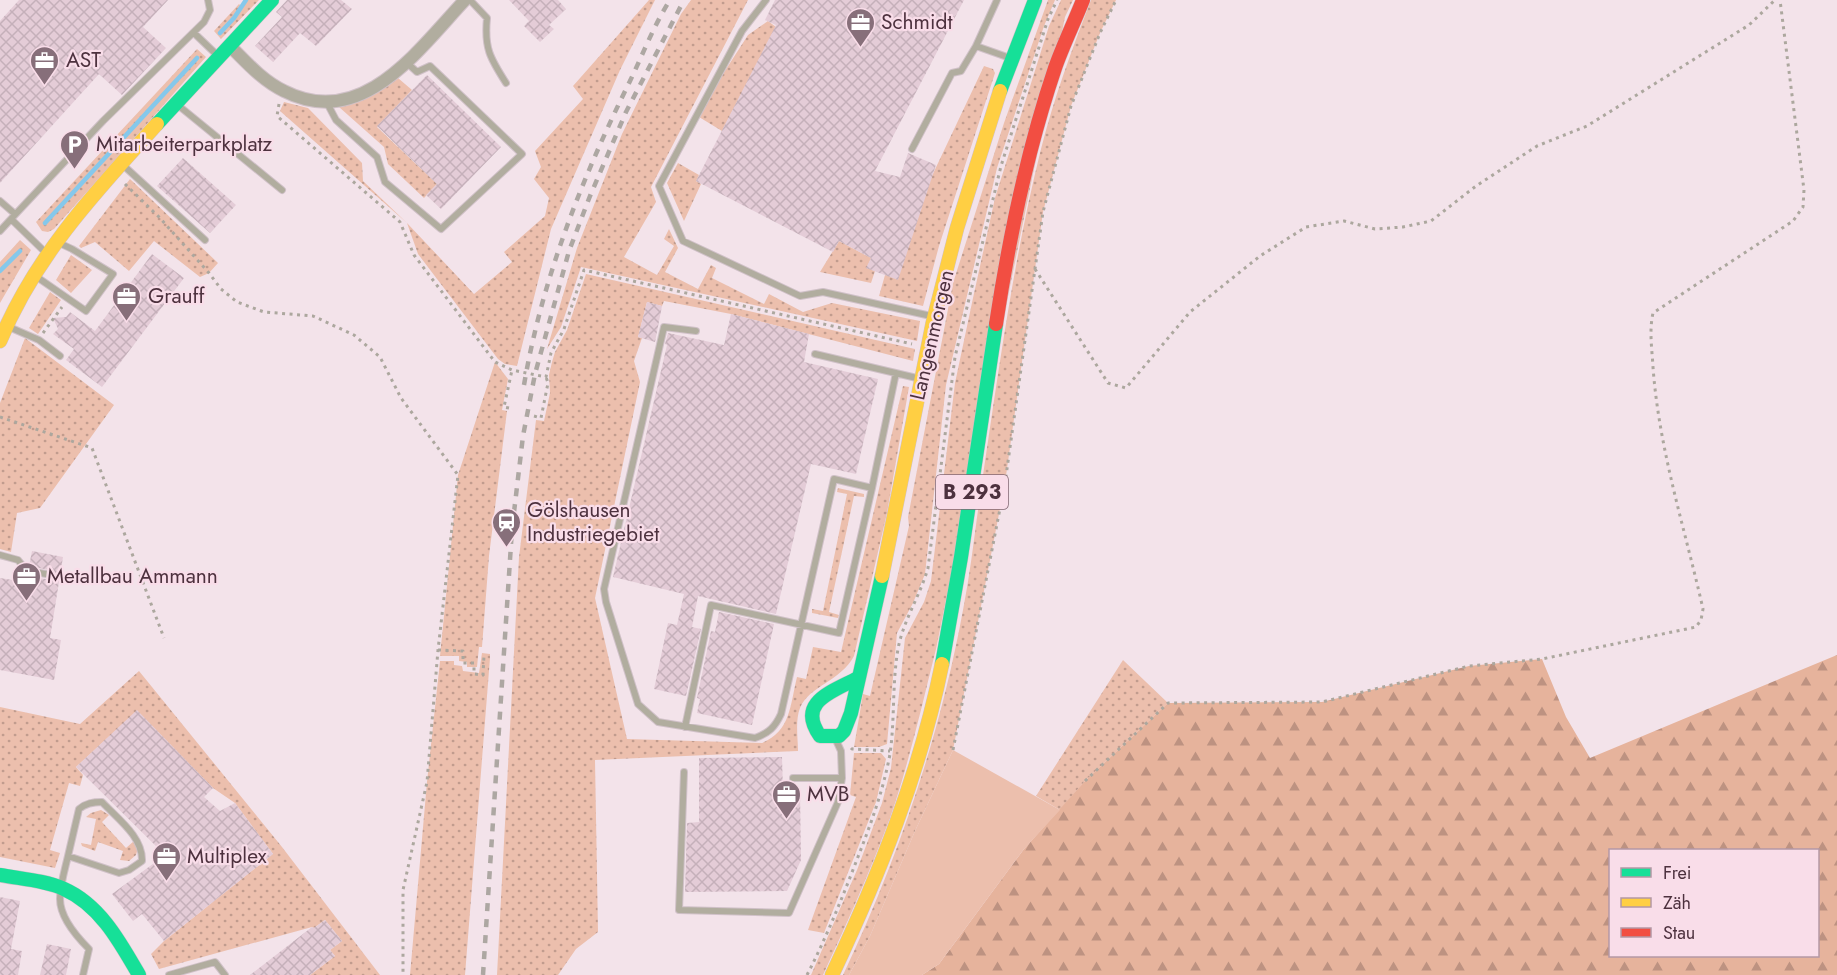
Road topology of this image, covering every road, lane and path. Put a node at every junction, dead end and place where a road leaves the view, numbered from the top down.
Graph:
1 (208, 0) edge
2 (272, 0) edge
3 (465, 0) edge
4 (470, 0) edge
5 (766, 0) edge
6 (997, 0) edge
7 (1035, 0) edge
8 (1057, 0) edge
9 (1083, 0) edge
10 (1116, 0) edge
11 (1775, 0) edge
12 (1780, 0) edge
13 (194, 33) junction
14 (976, 46) junction
15 (231, 47) junction
16 (220, 58) junction
17 (1012, 59) junction
18 (406, 62) junction
19 (506, 83) dead end
20 (282, 90) junction
21 (327, 103) junction
22 (176, 104) junction
23 (912, 149) dead end
24 (117, 168) junction
25 (282, 190) dead end
26 (0, 201) edge
27 (13, 217) junction
28 (0, 231) edge
29 (205, 240) dead end
30 (55, 241) junction
31 (46, 253) junction
32 (1035, 269) junction
33 (33, 275) junction
34 (68, 298) junction
35 (935, 317) junction
36 (6, 326) junction
37 (696, 332) dead end
38 (0, 340) edge
39 (39, 340) junction
40 (815, 354) dead end
41 (60, 357) dead end
42 (495, 362) dead end
43 (512, 370) dead end
44 (897, 373) junction
45 (546, 377) dead end
46 (921, 379) junction
47 (509, 408) dead end
48 (534, 416) dead end
49 (0, 417) edge
50 (872, 488) junction
51 (0, 555) edge
52 (46, 574) dead end
53 (802, 625) junction
54 (164, 638) dead end
55 (438, 650) junction
56 (484, 656) dead end
57 (858, 678) junction
58 (685, 727) junction
59 (838, 736) junction
60 (953, 750) dead end
61 (890, 751) junction
62 (684, 772) dead end
63 (793, 778) dead end
64 (842, 778) junction
65 (1085, 781) dead end
66 (68, 856) junction
67 (0, 875) edge
68 (62, 888) junction
69 (83, 975) edge
70 (139, 975) edge
71 (169, 975) edge
72 (225, 975) edge
73 (403, 975) edge
74 (807, 975) edge
75 (832, 975) edge

1 - 13 lane
2 - 15 street
3 - 18 street
4 - 19 lane
5 - 35 lane
6 - 14 lane
7 - 17 street, Langenmorgen
8 - 61 path
9 - 75 street, B 293
10 - 32 path
11 - 32 path
12 - 65 path
13 - 16 lane
13 - 27 lane
14 - 17 lane
14 - 23 lane
15 - 16 street
15 - 20 street
16 - 22 street
17 - 35 street, Langenmorgen
18 - 21 street
18 - 21 lane
20 - 21 street
20 - 42 path
22 - 24 street
22 - 25 lane
24 - 29 lane
24 - 30 street
24 - 55 path
26 - 27 lane
27 - 28 lane
27 - 31 lane
30 - 31 street
30 - 34 lane
31 - 33 street
32 - 60 path
33 - 34 lane
33 - 36 street
34 - 39 path
35 - 46 street, Langenmorgen
36 - 38 street
36 - 39 lane
37 - 58 lane
39 - 41 lane
40 - 44 lane
43 - 47 path
44 - 46 lane
44 - 50 lane
45 - 48 path
46 - 57 street, Langenmorgen
49 - 54 path
50 - 53 lane
50 - 53 lane
51 - 52 lane
53 - 58 lane
53 - 58 lane
55 - 56 path
55 - 73 path
57 - 59 street, Langenmorgen
57 - 59 street
59 - 61 path
59 - 64 lane
61 - 74 path
62 - 64 lane
63 - 64 lane
66 - 66 lane
66 - 68 lane
67 - 68 street
68 - 69 lane
68 - 70 street
71 - 72 lane

